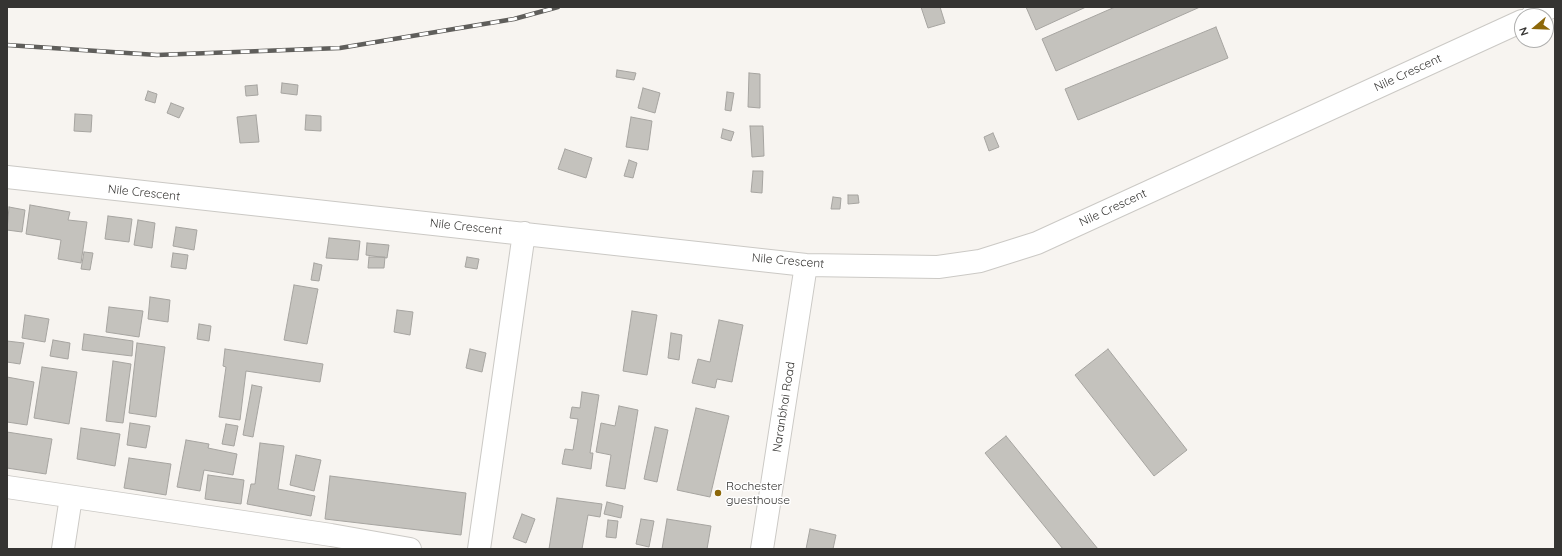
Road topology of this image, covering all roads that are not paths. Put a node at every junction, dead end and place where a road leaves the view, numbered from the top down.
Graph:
1 (1514, 24) edge
2 (7, 177) edge
3 (524, 233) junction
4 (806, 264) junction
5 (7, 487) edge
6 (71, 497) junction
7 (63, 549) edge
8 (410, 549) edge
9 (479, 549) edge
10 (762, 549) edge

1 - 4 street, Nile Crescent
2 - 3 street, Nile Crescent
3 - 4 street, Nile Crescent
3 - 9 street
4 - 10 street, Naranbhai Road
5 - 6 street
6 - 7 street
6 - 8 street

